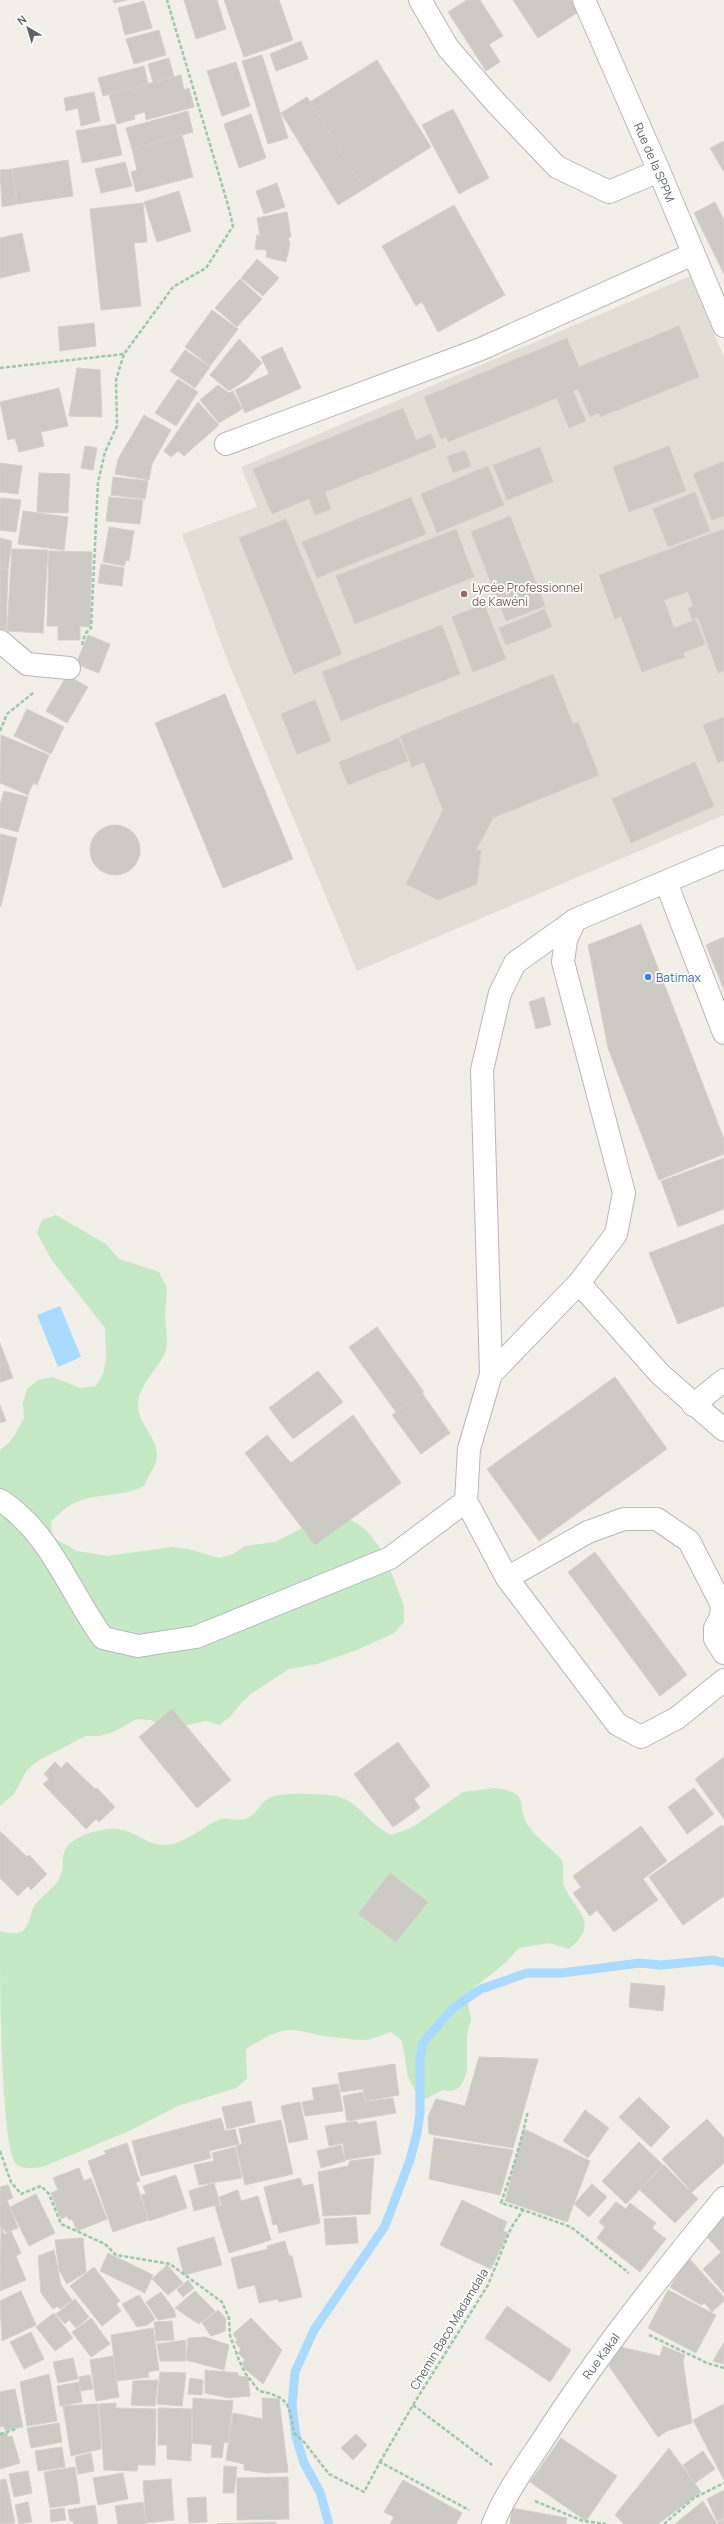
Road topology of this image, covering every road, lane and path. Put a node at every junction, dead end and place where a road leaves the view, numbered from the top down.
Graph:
1 (167, 0) edge
2 (420, 0) edge
3 (584, 0) edge
4 (659, 171) junction
5 (693, 254) junction
6 (724, 326) edge
7 (124, 354) junction
8 (0, 368) edge
9 (226, 444) dead end
10 (0, 641) edge
11 (69, 668) junction
12 (0, 731) edge
13 (724, 857) edge
14 (666, 882) junction
15 (576, 920) junction
16 (724, 1033) edge
17 (579, 1283) junction
18 (491, 1374) junction
19 (724, 1380) edge
20 (693, 1405) junction
21 (724, 1430) edge
22 (0, 1500) edge
23 (466, 1501) junction
24 (507, 1578) junction
25 (724, 1653) edge
26 (724, 1680) edge
27 (528, 2111) dead end
28 (0, 2151) edge
29 (1, 2160) edge
30 (724, 2198) edge
31 (524, 2210) junction
32 (651, 2289) junction
33 (625, 2323) junction
34 (724, 2368) edge
35 (413, 2404) junction
36 (16, 2429) dead end
37 (0, 2434) edge
38 (380, 2462) junction
39 (724, 2484) edge
40 (513, 2487) junction
41 (494, 2520) edge
42 (606, 2524) edge
43 (664, 2524) edge

1 - 7 path
2 - 4 street
3 - 4 street, Rue de la SPPM
4 - 5 street, Rue de la SPPM
5 - 6 street, Rue de la SPPM
5 - 9 street
7 - 8 path
7 - 11 path
10 - 11 street
11 - 12 path
13 - 14 street
14 - 15 street
14 - 16 street
15 - 17 street
15 - 18 street
17 - 18 street
17 - 20 street
18 - 23 street
19 - 20 street
20 - 21 street
22 - 23 street
23 - 24 street
24 - 25 street
24 - 26 street
27 - 31 path
28 - 29 path
29 - 38 path, Chemin Baco Madamdala
30 - 32 street, Rue Kakal
31 - 32 path
31 - 35 path, Chemin Baco Madamdala
32 - 33 street, Rue Kakal
33 - 34 path
33 - 40 street, Rue Kakal
35 - 38 path, Chemin Baco Madamdala
35 - 40 path
36 - 37 path
38 - 41 path
39 - 43 path
40 - 41 street, Rue Kakal
40 - 42 path

